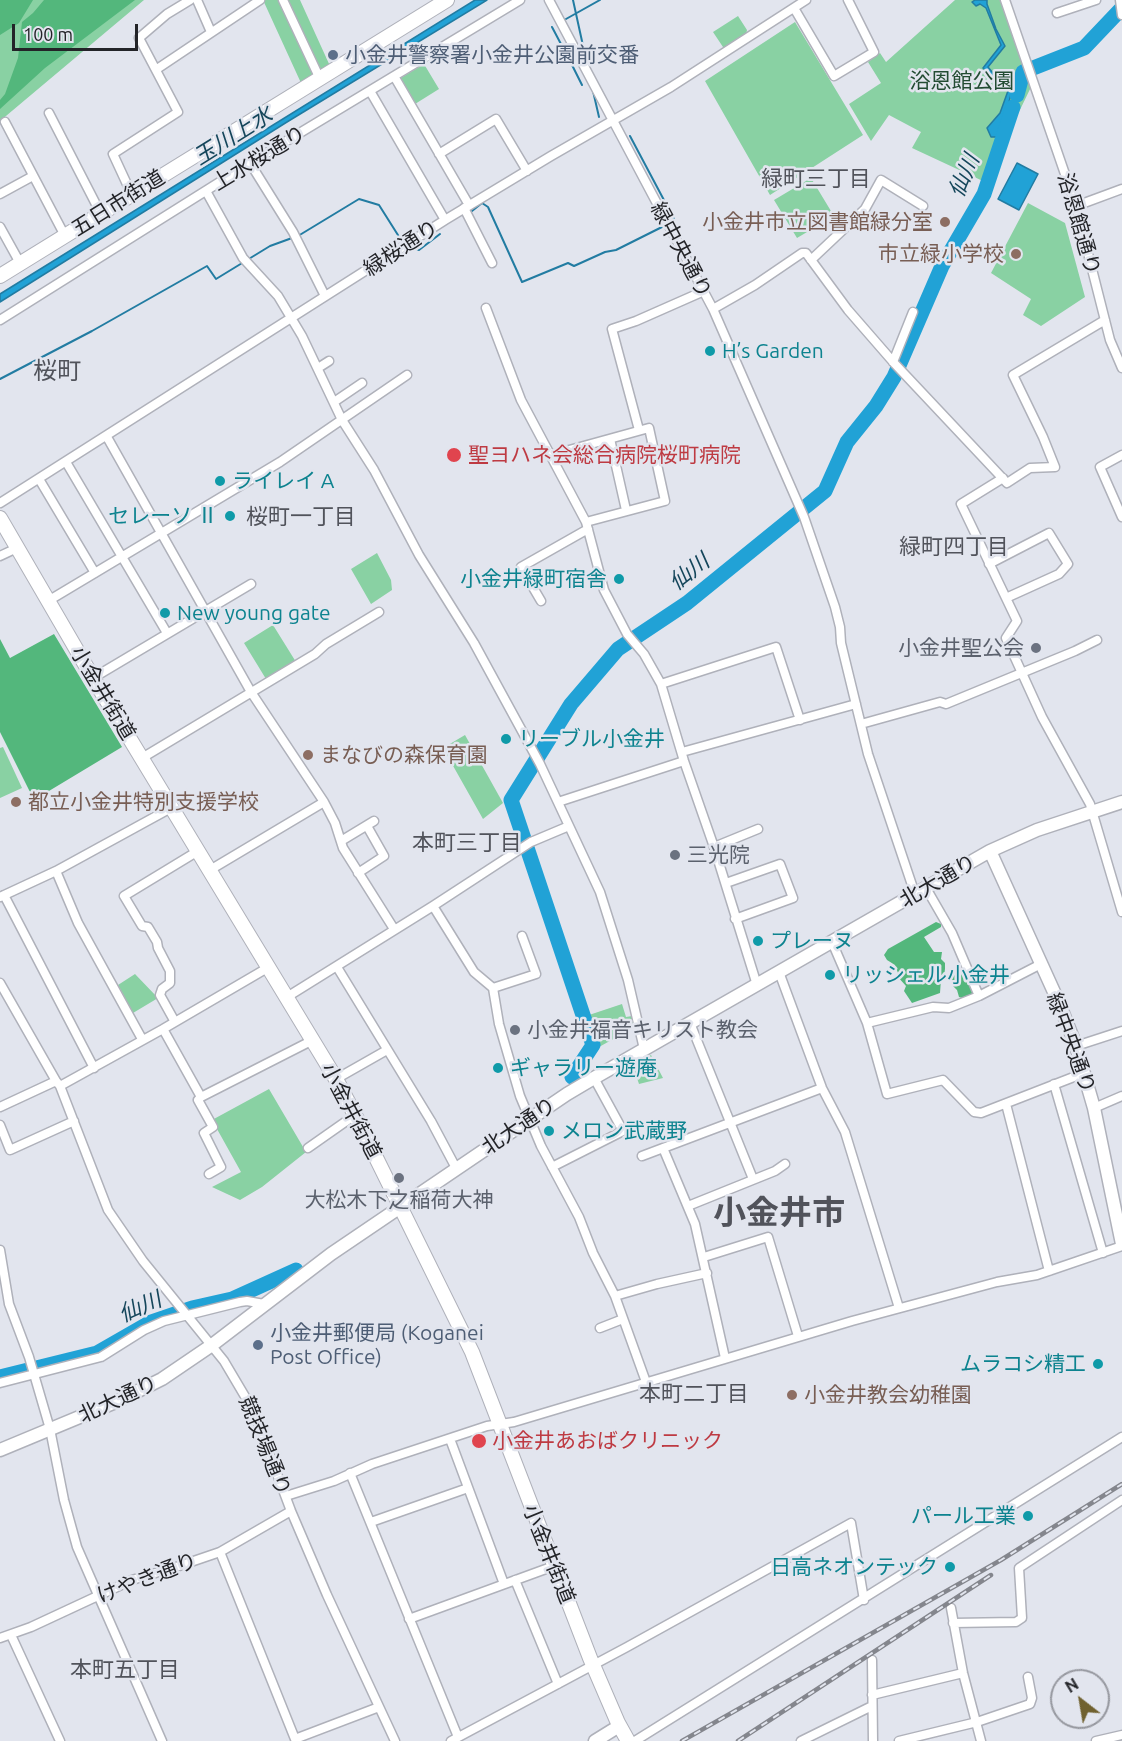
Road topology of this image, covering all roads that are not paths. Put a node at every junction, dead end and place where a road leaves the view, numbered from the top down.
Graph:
1 (190, 0) edge
2 (197, 0) edge
3 (260, 0) edge
4 (283, 0) edge
5 (447, 0) edge
6 (520, 0) edge
7 (549, 0) edge
8 (806, 0) edge
9 (848, 0) edge
10 (1005, 0) edge
11 (1096, 0) edge
12 (1120, 0) edge
13 (794, 5) edge
14 (1057, 14) dead end
15 (1122, 15) edge
16 (211, 32) junction
17 (157, 69) junction
18 (394, 76) junction
19 (320, 79) junction
20 (370, 91) junction
21 (49, 113) dead end
22 (612, 120) junction
23 (5, 122) dead end
24 (439, 154) junction
25 (250, 163) junction
26 (527, 171) junction
27 (33, 176) junction
28 (1122, 189) edge
29 (206, 190) junction
30 (0, 194) edge
31 (132, 195) junction
32 (923, 206) dead end
33 (1076, 206) junction
34 (467, 207) junction
35 (101, 214) junction
36 (445, 220) junction
37 (0, 227) edge
38 (65, 236) junction
39 (811, 260) junction
40 (20, 263) junction
41 (492, 264) dead end
42 (0, 276) edge
43 (704, 291) junction
44 (325, 296) junction
45 (486, 308) dead end
46 (712, 309) junction
47 (913, 312) dead end
48 (291, 318) junction
49 (0, 320) edge
50 (1105, 320) junction
51 (329, 361) dead end
52 (894, 363) junction
53 (318, 368) junction
54 (1122, 368) edge
55 (407, 375) dead end
56 (362, 383) dead end
57 (334, 402) junction
58 (342, 420) junction
59 (639, 430) junction
60 (107, 437) junction
61 (610, 439) junction
62 (551, 455) junction
63 (1122, 455) edge
64 (66, 462) junction
65 (1003, 478) junction
66 (39, 479) junction
67 (0, 503) edge
68 (626, 510) junction
69 (1122, 517) edge
70 (0, 518) edge
71 (587, 526) junction
72 (161, 533) junction
73 (17, 548) junction
74 (0, 556) edge
75 (122, 556) junction
76 (989, 564) junction
77 (95, 573) junction
78 (247, 588) dead end
79 (1006, 598) junction
80 (48, 601) junction
81 (541, 601) dead end
82 (204, 611) junction
83 (379, 612) dead end
84 (167, 633) junction
85 (1097, 640) dead end
86 (1021, 674) junction
87 (93, 678) junction
88 (661, 684) junction
89 (251, 692) junction
90 (856, 704) junction
91 (800, 720) junction
92 (861, 724) junction
93 (683, 756) junction
94 (142, 758) junction
95 (324, 802) junction
96 (558, 802) junction
97 (1122, 802) edge
98 (171, 808) junction
99 (1092, 813) junction
100 (569, 826) junction
101 (758, 829) dead end
102 (341, 841) junction
103 (714, 846) junction
104 (198, 850) junction
105 (990, 851) junction
106 (210, 870) junction
107 (56, 871) junction
108 (358, 873) junction
109 (726, 883) junction
110 (920, 891) junction
111 (2, 896) edge
112 (434, 906) junction
113 (1122, 912) edge
114 (735, 919) junction
115 (394, 929) junction
116 (522, 936) dead end
117 (832, 942) junction
118 (1041, 964) junction
119 (268, 967) junction
120 (337, 967) junction
121 (779, 972) junction
122 (0, 982) edge
123 (757, 985) junction
124 (493, 988) junction
125 (3, 996) edge
126 (979, 996) junction
127 (287, 998) junction
128 (175, 1022) junction
129 (690, 1023) junction
130 (867, 1023) junction
131 (163, 1029) junction
132 (1122, 1030) edge
133 (142, 1039) junction
134 (313, 1040) junction
135 (1076, 1046) junction
136 (644, 1049) junction
137 (387, 1050) junction
138 (94, 1068) junction
139 (1084, 1073) junction
140 (336, 1078) junction
141 (594, 1078) junction
142 (58, 1083) junction
143 (1054, 1084) junction
144 (822, 1088) junction
145 (1122, 1096) edge
146 (201, 1097) junction
147 (1006, 1104) junction
148 (0, 1107) edge
149 (1094, 1108) junction
150 (355, 1115) junction
151 (529, 1119) junction
152 (74, 1121) junction
153 (729, 1122) junction
154 (0, 1125) edge
155 (308, 1148) dead end
156 (663, 1148) junction
157 (642, 1156) dead end
158 (785, 1164) dead end
159 (552, 1167) junction
160 (456, 1168) junction
161 (209, 1174) dead end
162 (753, 1179) junction
163 (399, 1206) junction
164 (688, 1206) junction
165 (1122, 1245) edge
166 (0, 1250) edge
167 (1102, 1253) junction
168 (704, 1257) junction
169 (1049, 1271) junction
170 (706, 1273) junction
171 (615, 1296) junction
172 (264, 1304) junction
173 (899, 1308) junction
174 (187, 1315) junction
175 (623, 1319) junction
176 (600, 1328) dead end
177 (798, 1336) junction
178 (212, 1346) junction
179 (725, 1358) junction
180 (33, 1371) junction
181 (646, 1382) junction
182 (0, 1383) edge
183 (499, 1424) junction
184 (50, 1429) junction
185 (1122, 1437) edge
186 (450, 1438) junction
187 (0, 1450) edge
188 (350, 1473) junction
189 (468, 1488) junction
190 (286, 1496) junction
191 (1122, 1500) edge
192 (291, 1511) junction
193 (371, 1522) junction
194 (220, 1551) junction
195 (554, 1566) junction
196 (515, 1580) junction
197 (504, 1584) junction
198 (98, 1596) junction
199 (864, 1600) junction
200 (951, 1608) dead end
201 (409, 1619) junction
202 (952, 1623) junction
203 (11, 1635) junction
204 (0, 1638) edge
205 (873, 1660) dead end
206 (593, 1665) junction
207 (963, 1673) junction
208 (1028, 1677) dead end
209 (558, 1684) junction
210 (872, 1695) junction
211 (872, 1706) junction
212 (379, 1707) junction
213 (977, 1722) junction
214 (613, 1728) junction
215 (1122, 1735) edge
216 (454, 1739) edge
217 (60, 1741) edge
218 (162, 1741) edge
219 (395, 1741) edge
220 (595, 1741) edge
221 (628, 1741) edge
222 (635, 1741) edge
223 (801, 1741) edge
224 (873, 1741) edge
225 (899, 1741) edge
226 (981, 1741) edge
227 (1096, 1741) edge

1 - 17 street
2 - 16 street
3 - 16 street
4 - 19 street
5 - 19 main road, 五日市街道
6 - 18 street, 上水桜通り
7 - 22 street, 緑中央通り
8 - 13 street, 緑桜通り
9 - 13 street
10 - 33 street, 浴恩館通り
11 - 14 street
12 - 15 street
13 - 22 street, 緑桜通り
16 - 17 street
17 - 31 street
18 - 20 street, 上水桜通り
18 - 24 street
19 - 31 main road, 五日市街道
20 - 25 street, 上水桜通り
20 - 36 street
21 - 35 street
22 - 26 street, 緑桜通り
22 - 43 street, 緑中央通り
23 - 27 street
24 - 26 street
24 - 34 street
25 - 29 street, 上水桜通り
25 - 44 street
26 - 34 street, 緑桜通り
27 - 30 street
27 - 38 street
28 - 33 street
29 - 48 street
29 - 49 street, 上水桜通り
31 - 35 main road, 五日市街道
32 - 39 street
33 - 50 street, 浴恩館通り
34 - 36 street, 緑桜通り
34 - 41 street
35 - 38 main road, 五日市街道
36 - 44 street, 緑桜通り
37 - 40 street
38 - 40 main road, 五日市街道
39 - 46 street
39 - 52 street
40 - 42 main road, 五日市街道
43 - 46 street, 緑中央通り
43 - 59 street
44 - 48 street, 緑桜通り
45 - 62 street
46 - 90 street, 緑中央通り
47 - 52 street
48 - 53 street
48 - 60 street, 緑桜通り
50 - 54 street, 浴恩館通り
50 - 65 street
51 - 53 street
52 - 65 street
53 - 57 street
55 - 58 street
56 - 57 street
57 - 58 street
58 - 72 street
58 - 96 street
59 - 61 street
59 - 68 street
60 - 64 street, 緑桜通り
60 - 72 street
61 - 62 street
61 - 68 street
62 - 71 street
63 - 69 street
64 - 66 street, 緑桜通り
64 - 75 street
65 - 76 street
66 - 67 street, 緑桜通り
66 - 77 street
68 - 71 street
70 - 73 main road, 小金井街道
71 - 81 street
71 - 88 street
72 - 75 street
72 - 82 street
73 - 74 street
73 - 80 main road, 小金井街道
75 - 77 street
75 - 84 street
76 - 79 street
76 - 79 street
77 - 80 street
78 - 82 street
79 - 86 street
80 - 87 main road, 小金井街道
82 - 84 street
82 - 89 street
83 - 89 street
84 - 87 street
85 - 86 street
86 - 92 street
86 - 99 street
87 - 94 main road, 小金井街道
88 - 91 street
88 - 93 street
89 - 94 street
89 - 95 street
90 - 91 street
90 - 92 street
91 - 93 street
92 - 110 street
93 - 96 street
93 - 103 street
94 - 98 main road, 小金井街道
95 - 102 street
95 - 106 street
96 - 100 street
97 - 99 street, 北大通り
98 - 104 main road, 小金井街道
98 - 107 street
99 - 105 street, 北大通り
99 - 113 street
100 - 112 street
100 - 136 street
101 - 103 street
102 - 108 street
102 - 108 street
103 - 109 street
104 - 106 main road, 小金井街道
104 - 128 street
105 - 110 street, 北大通り
105 - 118 street, 緑中央通り
106 - 119 main road, 小金井街道
107 - 111 street
107 - 133 street
108 - 115 street
109 - 114 street
109 - 114 street
110 - 117 street, 北大通り
110 - 126 street
111 - 138 street
112 - 115 street
112 - 124 street
114 - 123 street
115 - 120 street
116 - 124 street
117 - 121 street, 北大通り
117 - 130 street
118 - 126 street
118 - 135 street, 緑中央通り
119 - 127 main road, 小金井街道
119 - 128 street
120 - 127 street
120 - 137 street
121 - 123 street, 北大通り
121 - 144 street
122 - 125 street, 競技場通り
123 - 129 street, 北大通り
124 - 151 street
125 - 142 street, 競技場通り
126 - 130 street
127 - 134 main road, 小金井街道
128 - 131 street
129 - 136 street, 北大通り
129 - 153 street
130 - 147 street
131 - 133 street
131 - 146 street
132 - 135 street
133 - 138 street
134 - 140 main road, 小金井街道
134 - 146 street
135 - 139 street, 緑中央通り
136 - 141 street, 北大通り
137 - 140 street
137 - 160 street
138 - 142 street
139 - 143 street
139 - 149 street, 緑中央通り
140 - 150 main road, 小金井街道
141 - 151 street, 北大通り
141 - 159 street
142 - 148 street
142 - 152 street, 競技場通り
143 - 147 street
143 - 167 street
144 - 153 street
144 - 173 street
145 - 149 street
146 - 161 street
147 - 169 street
149 - 165 street, 緑中央通り
150 - 155 street
150 - 163 main road, 小金井街道
151 - 159 street
151 - 160 street, 北大通り
152 - 154 street
152 - 174 street, 競技場通り
153 - 156 street
153 - 162 street
156 - 157 street
156 - 164 street
158 - 162 street
159 - 171 street
160 - 163 street, 北大通り
162 - 164 street
163 - 172 street, 北大通り
163 - 183 main road, 小金井街道
164 - 168 street
165 - 167 street
166 - 180 street
167 - 169 street
168 - 170 street
168 - 177 street
169 - 173 street
170 - 171 street
170 - 179 street
171 - 175 street
172 - 174 street
172 - 178 street, 北大通り
173 - 177 street
174 - 178 street, 競技場通り
174 - 180 street
175 - 176 street
175 - 181 street
177 - 179 street
178 - 184 street, 北大通り
178 - 190 street, 競技場通り
179 - 181 street
180 - 182 street
180 - 184 street
181 - 183 street
183 - 186 street
183 - 195 main road, 小金井街道
184 - 187 street, 北大通り
184 - 198 street
185 - 199 street
186 - 188 street
186 - 189 street
188 - 190 street
188 - 193 street
189 - 193 street
189 - 197 street
190 - 192 street, 競技場通り
191 - 202 street
192 - 194 street, けやき通り
192 - 212 street, 競技場通り
193 - 201 street
194 - 198 street, けやき通り
194 - 212 street
195 - 196 street
195 - 206 main road, 小金井街道
196 - 197 street
196 - 209 street
197 - 201 street
198 - 203 street, けやき通り
198 - 218 street
199 - 206 street
199 - 222 street
200 - 202 street
201 - 216 street
202 - 207 street
203 - 204 street, けやき通り
203 - 217 street
205 - 210 street
206 - 209 street
206 - 214 main road, 小金井街道
207 - 210 street
207 - 213 street
208 - 213 street
209 - 216 street
210 - 211 street
211 - 223 street
211 - 224 street
212 - 219 street, 競技場通り
213 - 225 street
213 - 226 street
214 - 220 street
214 - 221 main road, 小金井街道
215 - 227 street

